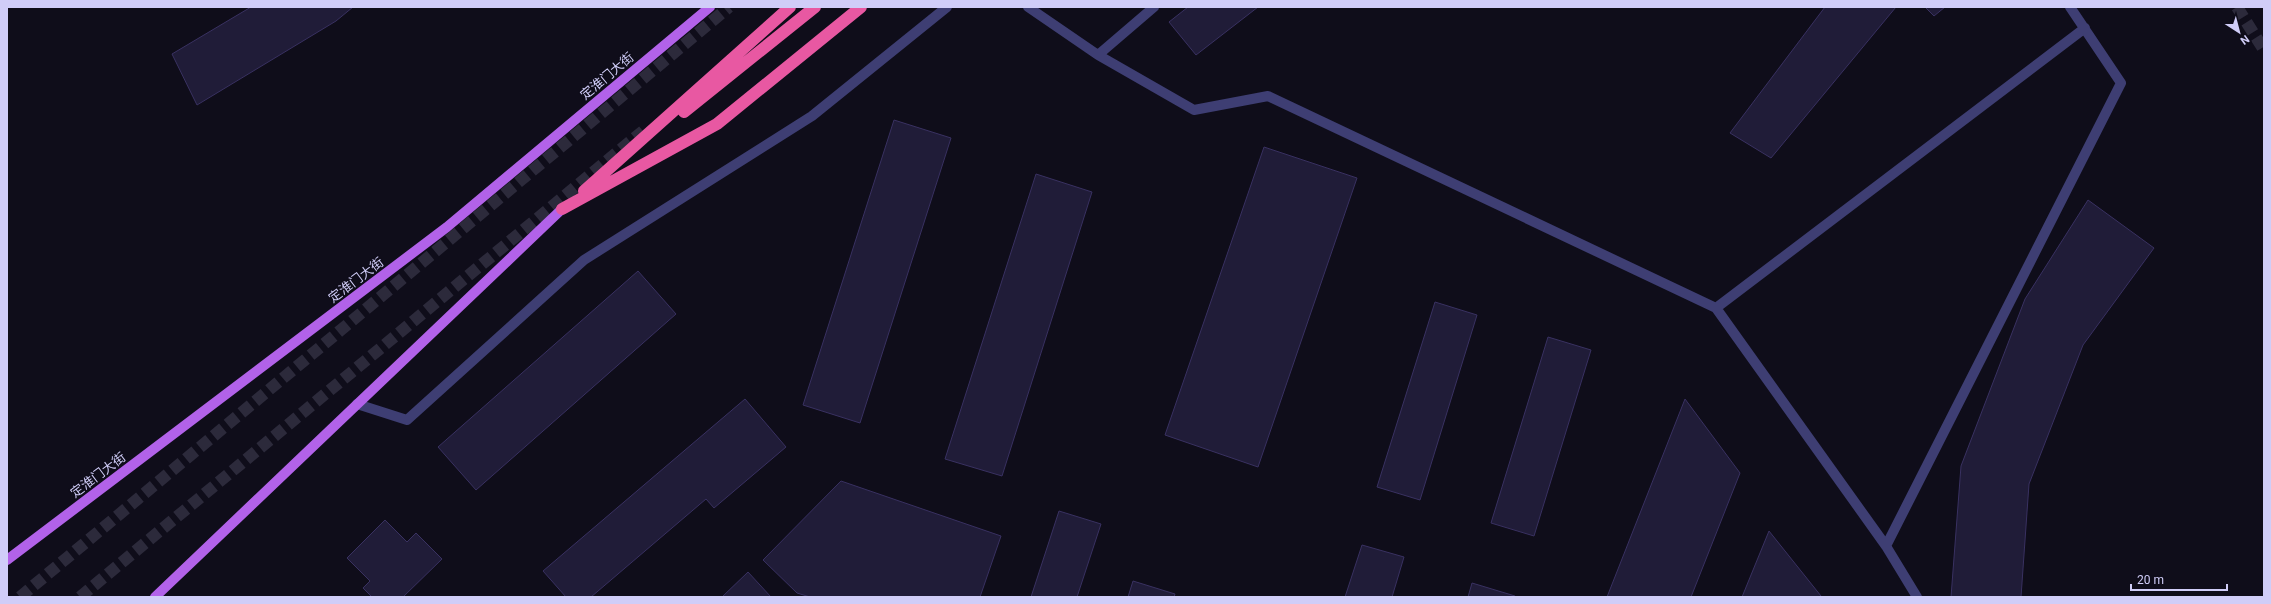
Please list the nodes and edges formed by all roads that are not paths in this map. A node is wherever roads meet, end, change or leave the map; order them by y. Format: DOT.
graph roads {
  1 [pos="710,7"];
  2 [pos="790,7"];
  3 [pos="815,7"];
  4 [pos="861,7"];
  5 [pos="947,7"];
  6 [pos="1028,7"];
  7 [pos="1154,7"];
  8 [pos="2070,7"];
  9 [pos="2085,28"];
  10 [pos="1098,55"];
  11 [pos="603,175"];
  12 [pos="562,209"];
  13 [pos="1716,308"];
  14 [pos="358,404"];
  15 [pos="1886,546"];
  16 [pos="7,560"];
  17 [pos="155,597"];
  18 [pos="1917,597"];
  1 -- 16 [label="main road, 定淮门大街"];
  2 -- 11 [label="highway"];
  3 -- 11 [label="highway"];
  4 -- 12 [label="highway"];
  5 -- 14 [label="street"];
  6 -- 10 [label="street"];
  7 -- 10 [label="street"];
  8 -- 9 [label="street"];
  9 -- 13 [label="street"];
  9 -- 15 [label="street"];
  10 -- 13 [label="street"];
  11 -- 12 [label="highway"];
  12 -- 14 [label="main road"];
  13 -- 15 [label="street"];
  14 -- 17 [label="main road"];
  15 -- 18 [label="street"];
}
